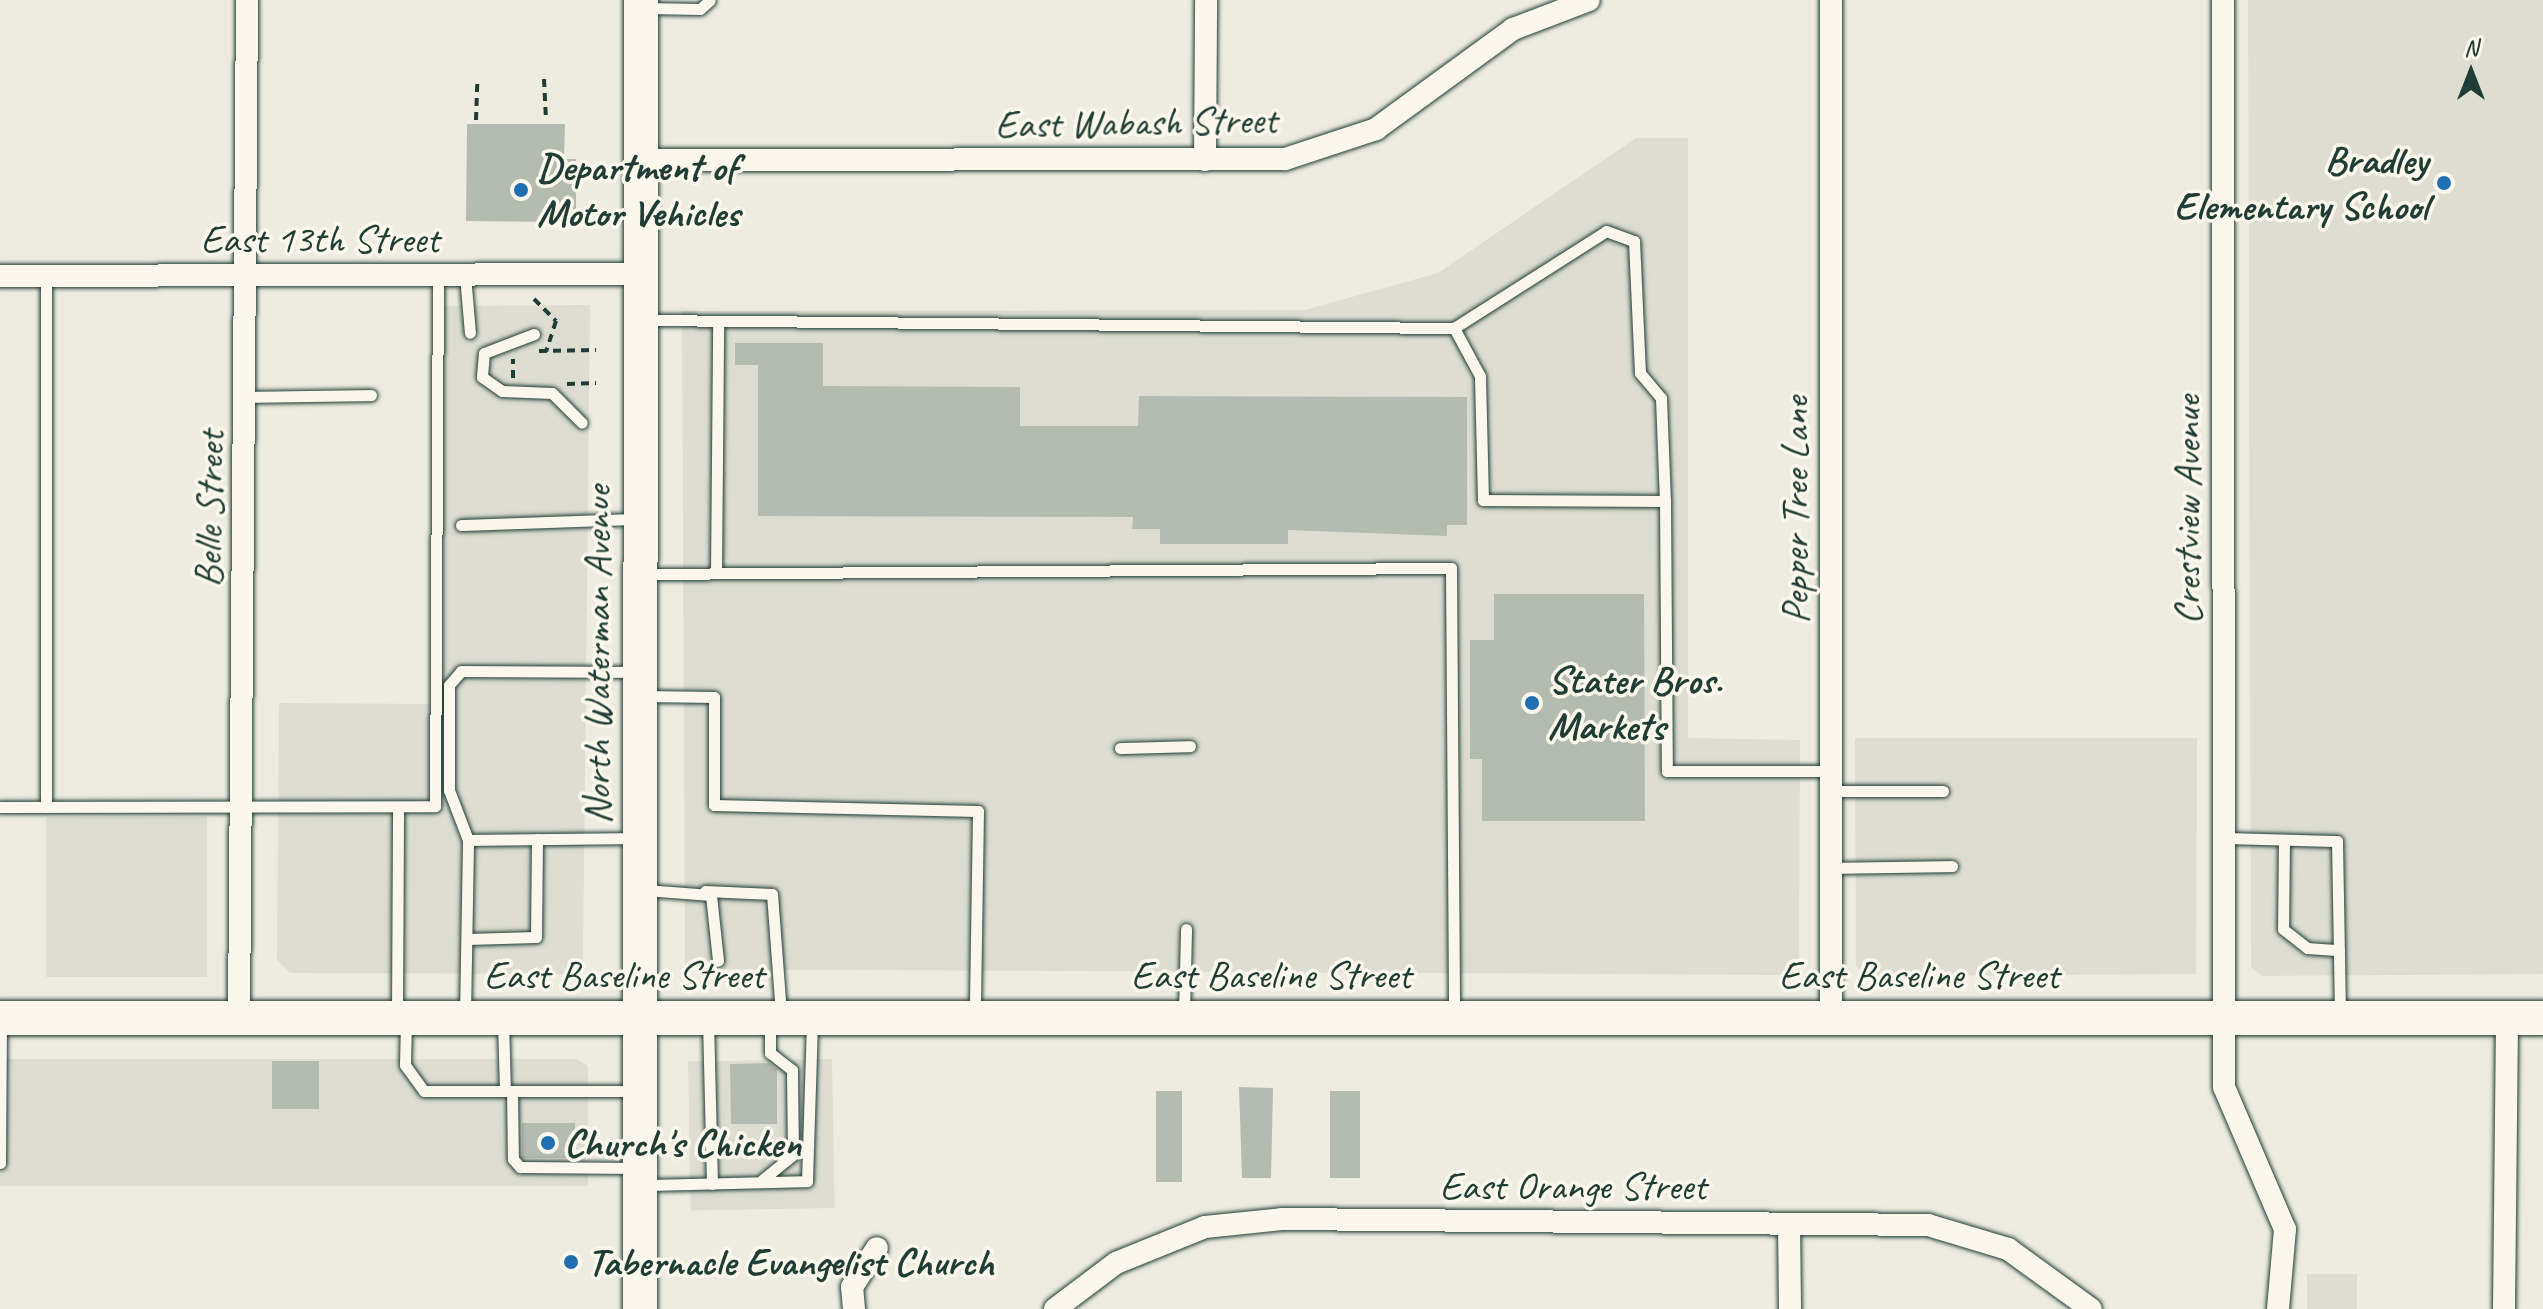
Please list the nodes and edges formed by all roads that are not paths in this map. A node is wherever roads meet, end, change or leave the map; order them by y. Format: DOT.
graph roads {
  1 [pos="247,0"];
  2 [pos="710,0"];
  3 [pos="1206,0"];
  4 [pos="1589,0"];
  5 [pos="1831,0"];
  6 [pos="2223,0"];
  7 [pos="641,4"];
  8 [pos="641,160"];
  9 [pos="1205,160"];
  10 [pos="641,274"];
  11 [pos="248,275"];
  12 [pos="438,275"];
  13 [pos="465,275"];
  14 [pos="0,276"];
  15 [pos="46,276"];
  16 [pos="641,320"];
  17 [pos="718,321"];
  18 [pos="1454,328"];
  19 [pos="470,333"];
  20 [pos="534,334"];
  21 [pos="371,395"];
  22 [pos="247,397"];
  23 [pos="582,423"];
  24 [pos="1665,501"];
  25 [pos="640,519"];
  26 [pos="461,525"];
  27 [pos="716,573"];
  28 [pos="640,574"];
  29 [pos="639,684"];
  30 [pos="1190,746"];
  31 [pos="1120,748"];
  32 [pos="1831,781"];
  33 [pos="1943,791"];
  34 [pos="0,807"];
  35 [pos="46,807"];
  36 [pos="398,807"];
  37 [pos="241,808"];
  38 [pos="641,838"];
  39 [pos="2223,838"];
  40 [pos="537,839"];
  41 [pos="468,840"];
  42 [pos="2284,840"];
  43 [pos="1952,866"];
  44 [pos="1831,868"];
  45 [pos="641,890"];
  46 [pos="705,891"];
  47 [pos="1186,929"];
  48 [pos="467,939"];
  49 [pos="2339,950"];
  50 [pos="718,961"];
  51 [pos="0,1018"];
  52 [pos="2507,1018"];
  53 [pos="2543,1018"];
  54 [pos="239,1019"];
  55 [pos="401,1019"];
  56 [pos="465,1019"];
  57 [pos="503,1019"];
  58 [pos="639,1019"];
  59 [pos="708,1019"];
  60 [pos="788,1019"];
  61 [pos="975,1019"];
  62 [pos="1184,1019"];
  63 [pos="1454,1019"];
  64 [pos="1831,1019"];
  65 [pos="2224,1019"];
  66 [pos="2340,1019"];
  67 [pos="1,1070"];
  68 [pos="508,1091"];
  69 [pos="638,1091"];
  70 [pos="1,1117"];
  71 [pos="0,1163"];
  72 [pos="639,1176"];
  73 [pos="712,1184"];
  74 [pos="746,1184"];
  75 [pos="1789,1224"];
  76 [pos="877,1248"];
  77 [pos="640,1309"];
  78 [pos="854,1309"];
  79 [pos="1055,1309"];
  80 [pos="1790,1309"];
  81 [pos="2091,1309"];
  82 [pos="2278,1309"];
  83 [pos="2504,1309"];
  1 -- 11 [label="street, Belle Street"];
  2 -- 7 [label="lane"];
  3 -- 9 [label="street"];
  4 -- 9 [label="street, East Wabash Street"];
  5 -- 32 [label="street, Pepper Tree Lane"];
  6 -- 39 [label="street, Crestview Avenue"];
  7 -- 8 [label="main road, North Waterman Avenue"];
  8 -- 9 [label="street, East Wabash Street"];
  8 -- 10 [label="main road, North Waterman Avenue"];
  10 -- 13 [label="street, East 13th Street"];
  10 -- 16 [label="main road, North Waterman Avenue"];
  11 -- 12 [label="street, East 13th Street"];
  11 -- 15 [label="street, East 13th Street"];
  11 -- 22 [label="street, Belle Street"];
  12 -- 13 [label="street, East 13th Street"];
  12 -- 36 [label="lane"];
  13 -- 19 [label="lane"];
  14 -- 15 [label="street, East 13th Street"];
  15 -- 35 [label="lane"];
  16 -- 17 [label="lane"];
  16 -- 25 [label="main road, North Waterman Avenue"];
  17 -- 18 [label="lane"];
  17 -- 27 [label="lane"];
  18 -- 24 [label="lane"];
  18 -- 24 [label="lane"];
  20 -- 23 [label="lane"];
  21 -- 22 [label="lane"];
  22 -- 37 [label="street, Belle Street"];
  24 -- 32 [label="lane"];
  25 -- 26 [label="lane"];
  25 -- 28 [label="main road, North Waterman Avenue"];
  27 -- 28 [label="lane"];
  27 -- 63 [label="lane"];
  28 -- 29 [label="main road, North Waterman Avenue"];
  29 -- 38 [label="main road, North Waterman Avenue"];
  29 -- 41 [label="lane"];
  29 -- 61 [label="lane"];
  30 -- 31 [label="lane"];
  32 -- 33 [label="lane"];
  32 -- 44 [label="street, Pepper Tree Lane"];
  34 -- 35 [label="lane"];
  35 -- 37 [label="lane"];
  36 -- 37 [label="lane"];
  36 -- 55 [label="lane"];
  37 -- 54 [label="street, Belle Street"];
  38 -- 40 [label="lane"];
  38 -- 45 [label="main road, North Waterman Avenue"];
  39 -- 42 [label="lane"];
  39 -- 65 [label="street, Crestview Avenue"];
  40 -- 41 [label="lane"];
  40 -- 48 [label="lane"];
  41 -- 48 [label="lane"];
  42 -- 49 [label="lane"];
  42 -- 49 [label="lane"];
  43 -- 44 [label="lane"];
  44 -- 64 [label="street, Pepper Tree Lane"];
  45 -- 46 [label="lane"];
  45 -- 58 [label="main road, North Waterman Avenue"];
  46 -- 50 [label="lane"];
  46 -- 60 [label="lane"];
  47 -- 62 [label="lane"];
  48 -- 56 [label="lane"];
  49 -- 66 [label="lane"];
  51 -- 54 [label="main road, East Baseline Street"];
  51 -- 67 [label="lane"];
  52 -- 53 [label="main road, East Baseline Street"];
  52 -- 66 [label="main road, East Baseline Street"];
  52 -- 83 [label="street"];
  54 -- 55 [label="main road, East Baseline Street"];
  55 -- 56 [label="main road, East Baseline Street"];
  55 -- 68 [label="lane"];
  56 -- 57 [label="main road, East Baseline Street"];
  57 -- 58 [label="main road, East Baseline Street"];
  57 -- 68 [label="lane"];
  58 -- 59 [label="main road, East Baseline Street"];
  58 -- 69 [label="main road, North Waterman Avenue"];
  59 -- 60 [label="main road, East Baseline Street"];
  59 -- 73 [label="lane"];
  60 -- 61 [label="main road, East Baseline Street"];
  60 -- 74 [label="lane"];
  60 -- 74 [label="lane"];
  61 -- 62 [label="main road, East Baseline Street"];
  62 -- 63 [label="main road, East Baseline Street"];
  63 -- 64 [label="main road, East Baseline Street"];
  64 -- 65 [label="main road, East Baseline Street"];
  65 -- 66 [label="main road, East Baseline Street"];
  65 -- 82 [label="street, Crestview Avenue"];
  67 -- 70 [label="lane"];
  68 -- 69 [label="lane"];
  68 -- 72 [label="lane"];
  69 -- 72 [label="main road, North Waterman Avenue"];
  70 -- 71 [label="lane"];
  72 -- 73 [label="lane"];
  72 -- 77 [label="main road, North Waterman Avenue"];
  73 -- 74 [label="lane"];
  75 -- 79 [label="street, East Orange Street"];
  75 -- 80 [label="street"];
  75 -- 81 [label="street, East Orange Street"];
  76 -- 78 [label="street"];
}
